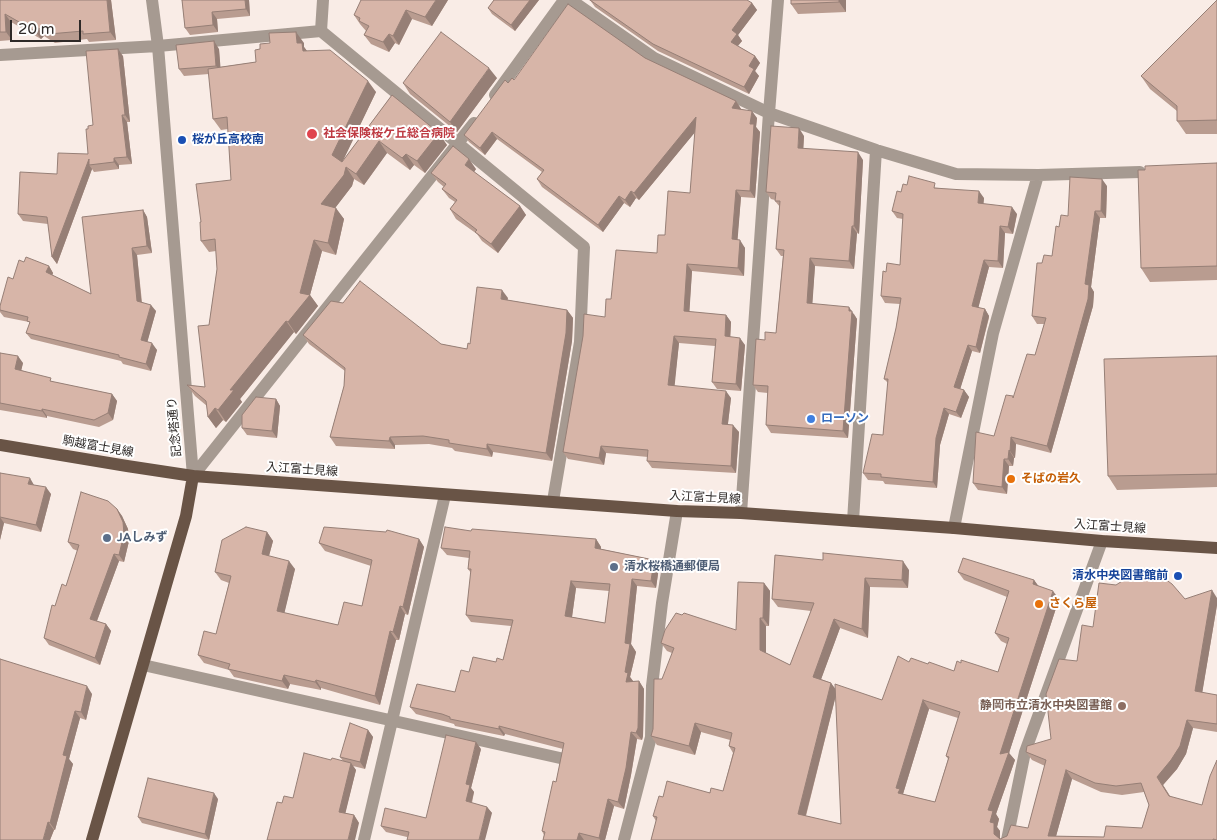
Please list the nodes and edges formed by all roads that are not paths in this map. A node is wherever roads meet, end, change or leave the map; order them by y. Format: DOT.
graph roads {
  1 [pos="152,0"];
  2 [pos="323,0"];
  3 [pos="564,0"];
  4 [pos="571,0"];
  5 [pos="778,0"];
  6 [pos="321,31"];
  7 [pos="158,46"];
  8 [pos="0,55"];
  9 [pos="768,113"];
  10 [pos="458,144"];
  11 [pos="876,150"];
  12 [pos="1140,172"];
  13 [pos="1038,175"];
  14 [pos="0,445"];
  15 [pos="193,476"];
  16 [pos="445,494"];
  17 [pos="553,501"];
  18 [pos="677,511"];
  19 [pos="741,513"];
  20 [pos="853,521"];
  21 [pos="954,528"];
  22 [pos="1102,541"];
  23 [pos="1217,548"];
  24 [pos="143,665"];
  25 [pos="392,721"];
  26 [pos="560,758"];
  27 [pos="92,840"];
  28 [pos="364,840"];
  29 [pos="624,840"];
  30 [pos="1007,840"];
  1 -- 7 [label="street, 記念塔通り"];
  2 -- 6 [label="street"];
  3 -- 10 [label="street"];
  4 -- 9 [label="street"];
  5 -- 9 [label="street"];
  6 -- 7 [label="street"];
  6 -- 10 [label="street"];
  7 -- 8 [label="street"];
  7 -- 15 [label="street, 記念塔通り"];
  9 -- 11 [label="street"];
  9 -- 19 [label="street"];
  10 -- 15 [label="street"];
  10 -- 17 [label="street"];
  11 -- 13 [label="street"];
  11 -- 20 [label="street"];
  12 -- 13 [label="street"];
  13 -- 21 [label="street"];
  14 -- 15 [label="main road, 駒越富士見線"];
  15 -- 16 [label="main road, 入江富士見線"];
  15 -- 24 [label="main road, 記念塔通り"];
  16 -- 17 [label="main road, 入江富士見線"];
  16 -- 25 [label="street"];
  17 -- 18 [label="main road, 入江富士見線"];
  18 -- 19 [label="main road, 入江富士見線"];
  18 -- 29 [label="street"];
  19 -- 20 [label="main road, 入江富士見線"];
  20 -- 21 [label="main road, 入江富士見線"];
  21 -- 22 [label="main road, 入江富士見線"];
  22 -- 23 [label="main road, 入江富士見線"];
  22 -- 30 [label="street"];
  24 -- 25 [label="street"];
  24 -- 27 [label="main road, 記念塔通り"];
  25 -- 26 [label="street"];
  25 -- 28 [label="street"];
}
